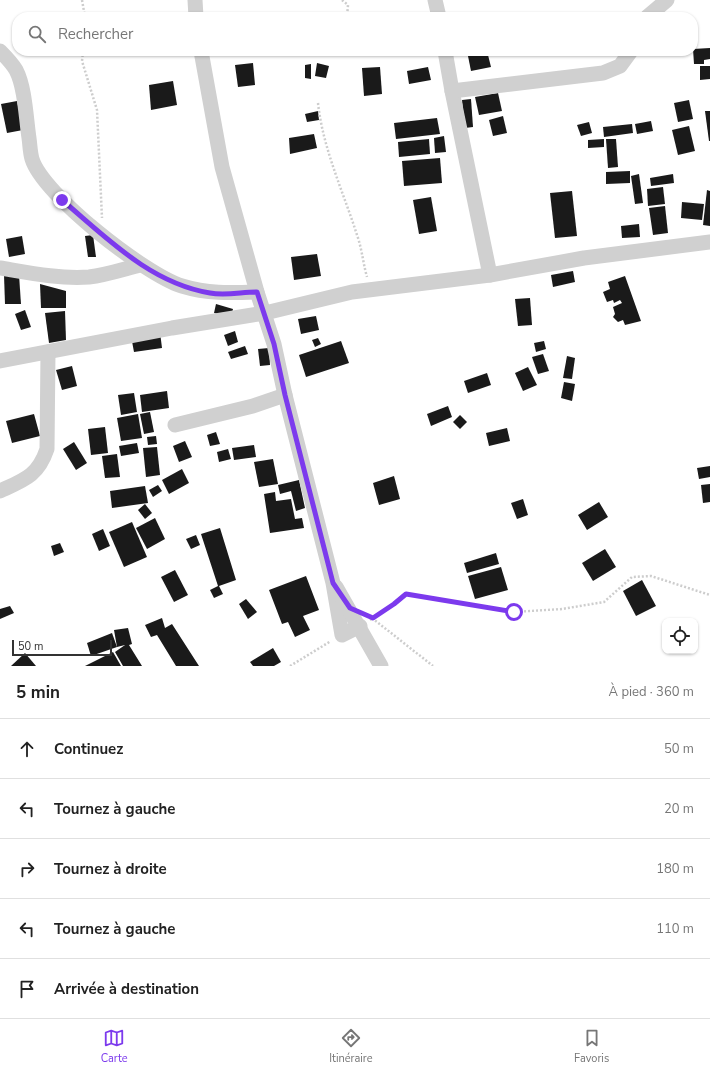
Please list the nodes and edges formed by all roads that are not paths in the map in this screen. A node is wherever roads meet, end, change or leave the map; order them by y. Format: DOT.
graph roads {
  1 [pos="194,0"];
  2 [pos="435,0"];
  3 [pos="667,0"];
  4 [pos="195,12"];
  5 [pos="438,12"];
  6 [pos="653,12"];
  7 [pos="0,51"];
  8 [pos="202,56"];
  9 [pos="447,56"];
  10 [pos="627,56"];
  11 [pos="452,92"];
  12 [pos="710,242"];
  13 [pos="140,265"];
  14 [pos="0,268"];
  15 [pos="490,275"];
  16 [pos="257,292"];
  17 [pos="265,313"];
  18 [pos="48,352"];
  19 [pos="0,361"];
  20 [pos="285,395"];
  21 [pos="175,425"];
  22 [pos="0,491"];
  23 [pos="333,583"];
  24 [pos="360,626"];
  25 [pos="381,666"];
  1 -- 4 [label="street"];
  2 -- 5 [label="street"];
  3 -- 6 [label="street"];
  7 -- 13 [label="street"];
  8 -- 16 [label="street"];
  9 -- 11 [label="street"];
  10 -- 11 [label="street"];
  11 -- 15 [label="street"];
  12 -- 15 [label="street"];
  13 -- 14 [label="street"];
  13 -- 16 [label="street"];
  15 -- 17 [label="street"];
  16 -- 17 [label="street"];
  17 -- 18 [label="street"];
  17 -- 20 [label="street"];
  18 -- 19 [label="street"];
  18 -- 22 [label="street"];
  20 -- 21 [label="street"];
  20 -- 23 [label="street"];
  23 -- 24 [label="street"];
  23 -- 24 [label="street"];
  24 -- 25 [label="street"];
}
